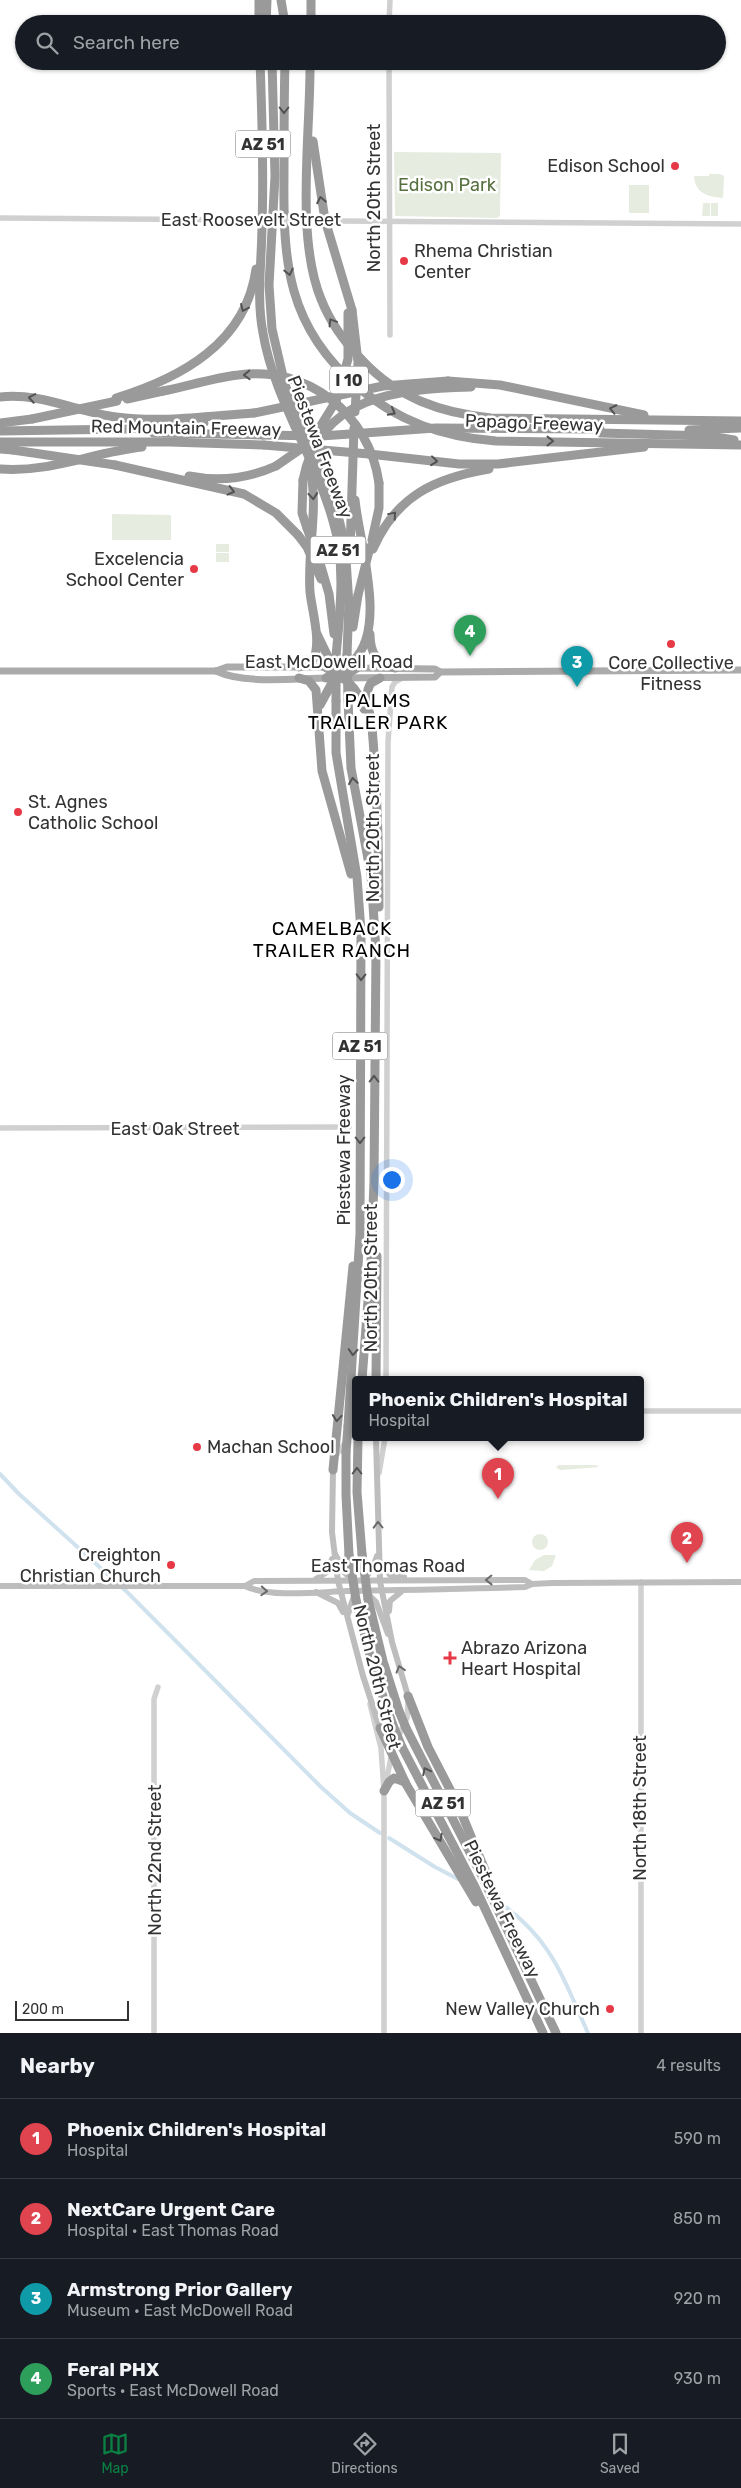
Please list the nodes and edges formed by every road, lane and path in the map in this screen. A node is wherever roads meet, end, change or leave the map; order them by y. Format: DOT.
graph roads {
  1 [pos="257,0"];
  2 [pos="267,0"];
  3 [pos="271,0"];
  4 [pos="281,0"];
  5 [pos="285,0"];
  6 [pos="311,0"];
  7 [pos="390,0"];
  8 [pos="258,15"];
  9 [pos="266,15"];
  10 [pos="271,15"];
  11 [pos="284,15"];
  12 [pos="285,15"];
  13 [pos="311,15"];
  14 [pos="390,15"];
  15 [pos="260,70"];
  16 [pos="267,70"];
  17 [pos="272,70"];
  18 [pos="285,70"];
  19 [pos="310,70"];
  20 [pos="389,70"];
  21 [pos="310,98"];
  22 [pos="0,218"];
  23 [pos="389,221"];
  24 [pos="741,224"];
  25 [pos="262,226"];
  26 [pos="350,311"];
  27 [pos="390,335"];
  28 [pos="0,397"];
  29 [pos="565,399"];
  30 [pos="116,400"];
  31 [pos="254,413"];
  32 [pos="661,420"];
  33 [pos="741,421"];
  34 [pos="0,423"];
  35 [pos="297,427"];
  36 [pos="741,428"];
  37 [pos="0,431"];
  38 [pos="55,431"];
  39 [pos="600,431"];
  40 [pos="0,438"];
  41 [pos="264,440"];
  42 [pos="0,442"];
  43 [pos="196,442"];
  44 [pos="669,443"];
  45 [pos="741,443"];
  46 [pos="306,448"];
  47 [pos="0,449"];
  48 [pos="352,460"];
  49 [pos="523,462"];
  50 [pos="115,465"];
  51 [pos="0,469"];
  52 [pos="358,595"];
  53 [pos="352,607"];
  54 [pos="369,619"];
  55 [pos="332,621"];
  56 [pos="316,632"];
  57 [pos="336,656"];
  58 [pos="299,667"];
  59 [pos="325,668"];
  60 [pos="357,668"];
  61 [pos="394,668"];
  62 [pos="741,670"];
  63 [pos="0,671"];
  64 [pos="216,671"];
  65 [pos="440,672"];
  66 [pos="342,673"];
  67 [pos="299,678"];
  68 [pos="326,678"];
  69 [pos="380,678"];
  70 [pos="402,678"];
  71 [pos="319,713"];
  72 [pos="371,740"];
  73 [pos="360,911"];
  74 [pos="376,950"];
  75 [pos="349,1127"];
  76 [pos="0,1128"];
  77 [pos="360,1181"];
  78 [pos="374,1181"];
  79 [pos="354,1376"];
  80 [pos="362,1376"];
  81 [pos="376,1376"];
  82 [pos="385,1376"];
  83 [pos="644,1411"];
  84 [pos="741,1411"];
  85 [pos="352,1427"];
  86 [pos="358,1441"];
  87 [pos="376,1441"];
  88 [pos="384,1441"];
  89 [pos="333,1470"];
  90 [pos="378,1480"];
  91 [pos="379,1547"];
  92 [pos="334,1553"];
  93 [pos="445,1580"];
  94 [pos="309,1581"];
  95 [pos="338,1581"];
  96 [pos="380,1581"];
  97 [pos="641,1582"];
  98 [pos="741,1582"];
  99 [pos="532,1584"];
  100 [pos="360,1585"];
  101 [pos="0,1586"];
  102 [pos="245,1586"];
  103 [pos="410,1590"];
  104 [pos="344,1591"];
  105 [pos="382,1591"];
  106 [pos="315,1592"];
  107 [pos="349,1628"];
  108 [pos="392,1642"];
  109 [pos="158,1687"];
  110 [pos="369,1695"];
  111 [pos="408,1696"];
  112 [pos="380,1728"];
  113 [pos="397,1739"];
  114 [pos="391,1755"];
  115 [pos="406,1784"];
  116 [pos="384,1791"];
  117 [pos="481,1908"];
  118 [pos="506,1923"];
  119 [pos="555,2031"];
  120 [pos="543,2032"];
  121 [pos="154,2033"];
  122 [pos="384,2033"];
  123 [pos="641,2033"];
  1 -- 8 [label="highway"];
  2 -- 9 [label="highway"];
  3 -- 10 [label="highway"];
  4 -- 11 [label="highway"];
  5 -- 12 [label="highway"];
  6 -- 13 [label="highway"];
  7 -- 14 [label="street"];
  15 -- 25 [label="highway, Piestewa Freeway / AZ 51"];
  16 -- 35 [label="highway"];
  17 -- 53 [label="highway"];
  18 -- 44 [label="highway, Papago Freeway / I 10, one-way"];
  19 -- 21 [label="highway, Papago Freeway / I 10"];
  20 -- 23 [label="street, North 20th Street"];
  26 -- 21 [label="highway, AZ 51, one-way"];
  32 -- 21 [label="highway, Papago Freeway / I 10, one-way"];
  22 -- 23 [label="street, East Roosevelt Street, bridge"];
  23 -- 24 [label="street, East Roosevelt Street"];
  23 -- 27 [label="street, North 20th Street"];
  25 -- 30 [label="highway, one-way"];
  25 -- 35 [label="highway, Piestewa Freeway / AZ 51"];
  26 -- 48 [label="highway, Piestewa Freeway / AZ 51, bridge"];
  26 -- 50 [label="highway, bridge"];
  31 -- 28 [label="highway, one-way"];
  29 -- 31 [label="highway, Red Mountain Freeway, bridge"];
  32 -- 29 [label="highway, Red Mountain Freeway, one-way"];
  29 -- 55 [label="highway, bridge"];
  30 -- 34 [label="highway, bridge"];
  52 -- 30 [label="highway, one-way, bridge"];
  31 -- 38 [label="highway, Red Mountain Freeway"];
  32 -- 33 [label="highway, Papago Freeway / I 10"];
  35 -- 46 [label="highway, Piestewa Freeway / AZ 51"];
  36 -- 39 [label="highway"];
  37 -- 38 [label="highway, Red Mountain Freeway"];
  38 -- 41 [label="highway"];
  39 -- 41 [label="highway, bridge"];
  39 -- 45 [label="highway"];
  40 -- 41 [label="highway"];
  41 -- 43 [label="highway, Red Mountain Freeway"];
  41 -- 49 [label="highway, Red Mountain Freeway, one-way, bridge"];
  42 -- 43 [label="highway, Red Mountain Freeway"];
  43 -- 51 [label="highway"];
  44 -- 45 [label="highway, Papago Freeway / I 10"];
  44 -- 49 [label="highway, Red Mountain Freeway"];
  46 -- 56 [label="highway, one-way"];
  46 -- 57 [label="highway, Piestewa Freeway / AZ 51"];
  47 -- 50 [label="highway, bridge"];
  48 -- 53 [label="highway, Piestewa Freeway / AZ 51"];
  48 -- 54 [label="highway"];
  52 -- 49 [label="highway, one-way, bridge"];
  50 -- 55 [label="highway, one-way, bridge"];
  52 -- 53 [label="highway"];
  74 -- 53 [label="highway, Piestewa Freeway / AZ 51, one-way, bridge"];
  54 -- 61 [label="highway"];
  54 -- 66 [label="highway"];
  55 -- 57 [label="highway"];
  56 -- 58 [label="highway"];
  56 -- 66 [label="highway"];
  57 -- 73 [label="highway, Piestewa Freeway / AZ 51, bridge"];
  58 -- 59 [label="main road, East McDowell Road"];
  58 -- 64 [label="main road, East McDowell Road"];
  59 -- 66 [label="highway"];
  60 -- 61 [label="main road, East McDowell Road"];
  60 -- 66 [label="highway"];
  61 -- 65 [label="main road, East McDowell Road"];
  62 -- 65 [label="main road, East McDowell Road"];
  63 -- 64 [label="main road, East McDowell Road"];
  64 -- 67 [label="main road, East McDowell Road"];
  65 -- 70 [label="main road, East McDowell Road"];
  66 -- 68 [label="highway"];
  66 -- 69 [label="main road, East McDowell Road"];
  66 -- 71 [label="highway"];
  66 -- 72 [label="highway"];
  67 -- 68 [label="main road, East McDowell Road"];
  67 -- 71 [label="highway"];
  69 -- 70 [label="main road, East McDowell Road"];
  69 -- 72 [label="highway"];
  70 -- 82 [label="street, North 20th Street"];
  71 -- 73 [label="highway"];
  72 -- 74 [label="highway"];
  73 -- 77 [label="highway, Piestewa Freeway / AZ 51, one-way"];
  78 -- 74 [label="highway, Piestewa Freeway / AZ 51, one-way"];
  75 -- 76 [label="street, East Oak Street"];
  77 -- 79 [label="highway, Piestewa Freeway / AZ 51, one-way"];
  77 -- 89 [label="highway, one-way"];
  78 -- 80 [label="highway, Piestewa Freeway / AZ 51"];
  78 -- 81 [label="highway"];
  83 -- 84 [label="street"];
  85 -- 89 [label="street, North 20th Street"];
  85 -- 117 [label="highway, Piestewa Freeway / AZ 51, bridge"];
  118 -- 86 [label="highway, Piestewa Freeway / AZ 51, one-way, bridge"];
  87 -- 90 [label="main road, North 20th Street"];
  88 -- 90 [label="street, North 20th Street"];
  89 -- 92 [label="main road, North 20th Street"];
  91 -- 90 [label="main road, North 20th Street, one-way"];
  91 -- 93 [label="main road"];
  91 -- 96 [label="main road, North 20th Street"];
  91 -- 100 [label="main road"];
  92 -- 94 [label="main road"];
  92 -- 95 [label="main road, North 20th Street"];
  92 -- 100 [label="main road"];
  93 -- 96 [label="main road, East Thomas Road"];
  99 -- 93 [label="main road, East Thomas Road, one-way"];
  94 -- 95 [label="main road, East Thomas Road"];
  94 -- 102 [label="main road, East Thomas Road"];
  95 -- 100 [label="main road, East Thomas Road"];
  95 -- 104 [label="main road, North 20th Street"];
  96 -- 100 [label="main road, East Thomas Road"];
  96 -- 105 [label="main road, North 20th Street"];
  97 -- 98 [label="main road, East Thomas Road"];
  97 -- 99 [label="main road, East Thomas Road"];
  97 -- 123 [label="street, North 18th Street"];
  99 -- 103 [label="main road, East Thomas Road"];
  100 -- 104 [label="main road"];
  100 -- 105 [label="main road, East Thomas Road"];
  100 -- 107 [label="main road"];
  100 -- 108 [label="main road"];
  101 -- 102 [label="main road, East Thomas Road"];
  102 -- 106 [label="main road, East Thomas Road, one-way"];
  103 -- 105 [label="main road, East Thomas Road"];
  103 -- 108 [label="main road"];
  104 -- 106 [label="main road, East Thomas Road"];
  104 -- 107 [label="main road, North 20th Street"];
  105 -- 108 [label="main road, North 20th Street"];
  106 -- 107 [label="main road"];
  107 -- 110 [label="main road, North 20th Street"];
  111 -- 108 [label="main road, North 20th Street, one-way"];
  109 -- 121 [label="street, North 22nd Street"];
  110 -- 112 [label="main road"];
  110 -- 116 [label="street, North 20th Street"];
  111 -- 113 [label="street, North 20th Street"];
  111 -- 118 [label="highway"];
  112 -- 113 [label="main road"];
  112 -- 114 [label="highway"];
  113 -- 114 [label="street, North 20th Street"];
  114 -- 115 [label="highway"];
  114 -- 116 [label="street, North 20th Street"];
  115 -- 116 [label="highway"];
  115 -- 117 [label="highway, one-way"];
  116 -- 122 [label="street, North 20th Street"];
  117 -- 120 [label="highway, Piestewa Freeway / AZ 51"];
  118 -- 119 [label="highway, Piestewa Freeway"];
}
